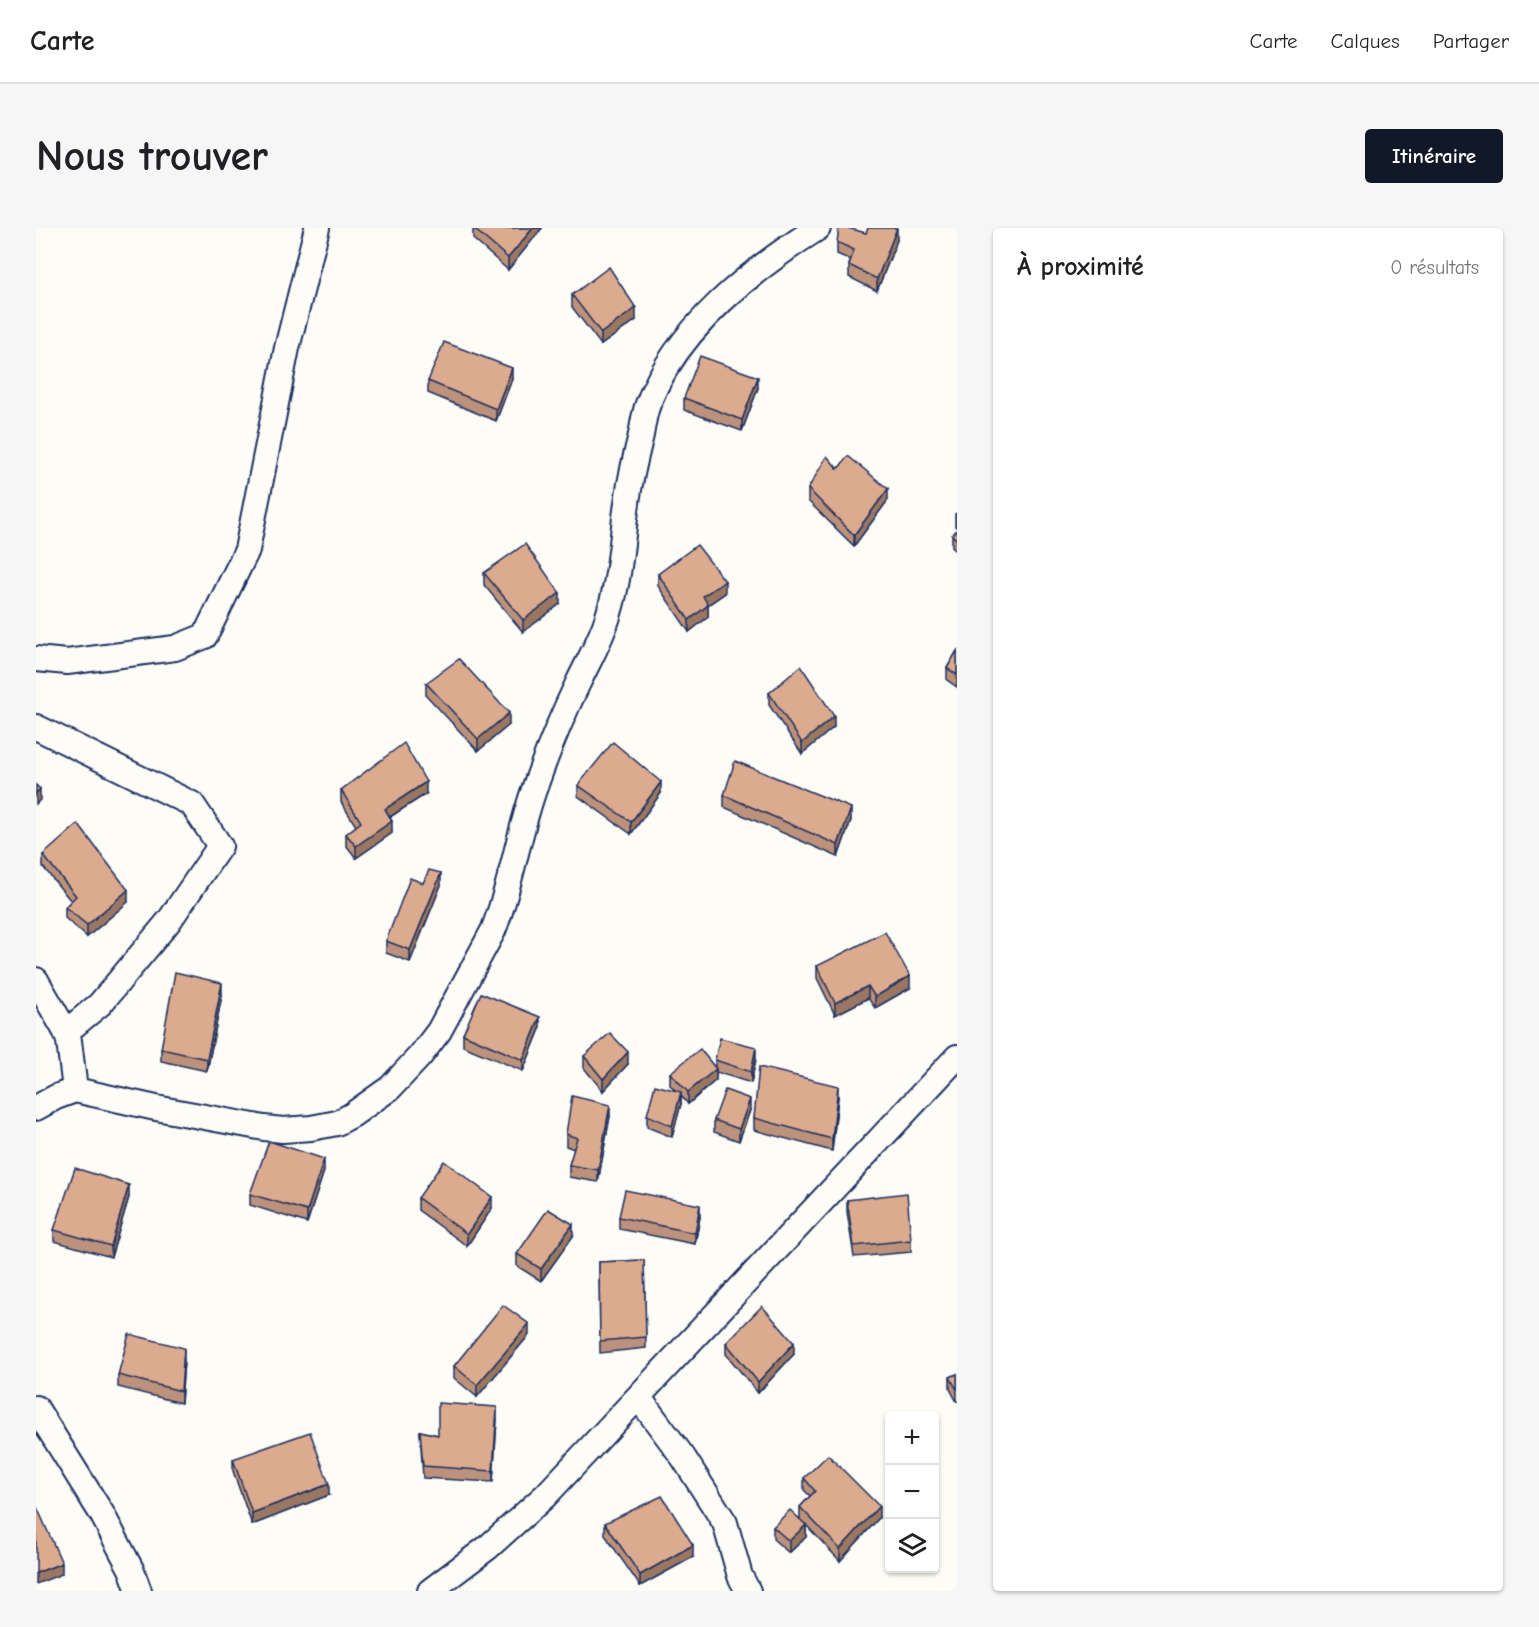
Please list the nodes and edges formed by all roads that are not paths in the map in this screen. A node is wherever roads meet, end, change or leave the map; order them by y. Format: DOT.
graph roads {
  1 [pos="317,228"];
  2 [pos="818,228"];
  3 [pos="36,659"];
  4 [pos="36,727"];
  5 [pos="36,980"];
  6 [pos="66,1032"];
  7 [pos="957,1057"];
  8 [pos="75,1090"];
  9 [pos="36,1108"];
  10 [pos="639,1398"];
  11 [pos="36,1408"];
  12 [pos="139,1591"];
  13 [pos="430,1591"];
  14 [pos="748,1591"];
  1 -- 3 [label="street"];
  2 -- 8 [label="street"];
  4 -- 6 [label="street"];
  5 -- 6 [label="street"];
  6 -- 8 [label="street"];
  7 -- 10 [label="street"];
  8 -- 9 [label="street"];
  10 -- 13 [label="street"];
  10 -- 14 [label="street"];
  11 -- 12 [label="street"];
}
